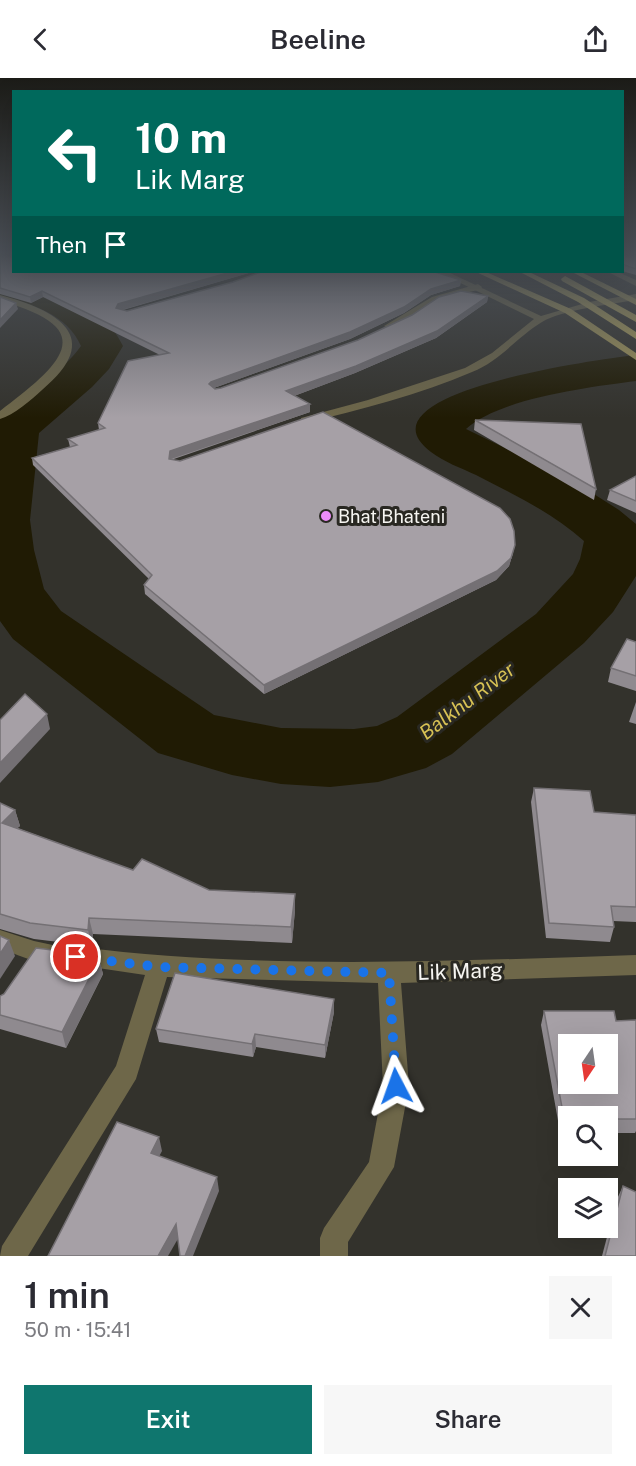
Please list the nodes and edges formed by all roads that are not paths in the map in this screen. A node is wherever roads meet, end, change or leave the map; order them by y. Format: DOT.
graph roads {
  1 [pos="36,309"];
  2 [pos="420,309"];
  3 [pos="521,309"];
  4 [pos="563,309"];
  5 [pos="575,309"];
  6 [pos="595,309"];
  7 [pos="619,309"];
  8 [pos="568,311"];
  9 [pos="540,319"];
  10 [pos="636,319"];
  11 [pos="375,333"];
  12 [pos="636,336"];
  13 [pos="636,357"];
  14 [pos="0,416"];
  15 [pos="294,424"];
  16 [pos="0,939"];
  17 [pos="636,965"];
  18 [pos="159,967"];
  19 [pos="389,973"];
  20 [pos="12,1256"];
  21 [pos="334,1256"];
  1 -- 14 [label="street"];
  2 -- 11 [label="street"];
  3 -- 9 [label="street"];
  4 -- 8 [label="main road"];
  5 -- 8 [label="street"];
  6 -- 12 [label="highway"];
  7 -- 10 [label="highway"];
  8 -- 9 [label="street"];
  8 -- 13 [label="main road"];
  9 -- 15 [label="street"];
  16 -- 18 [label="street, Lik Marg"];
  17 -- 19 [label="street, Lik Marg"];
  18 -- 19 [label="street, Lik Marg"];
  18 -- 20 [label="street"];
  19 -- 21 [label="street"];
}
